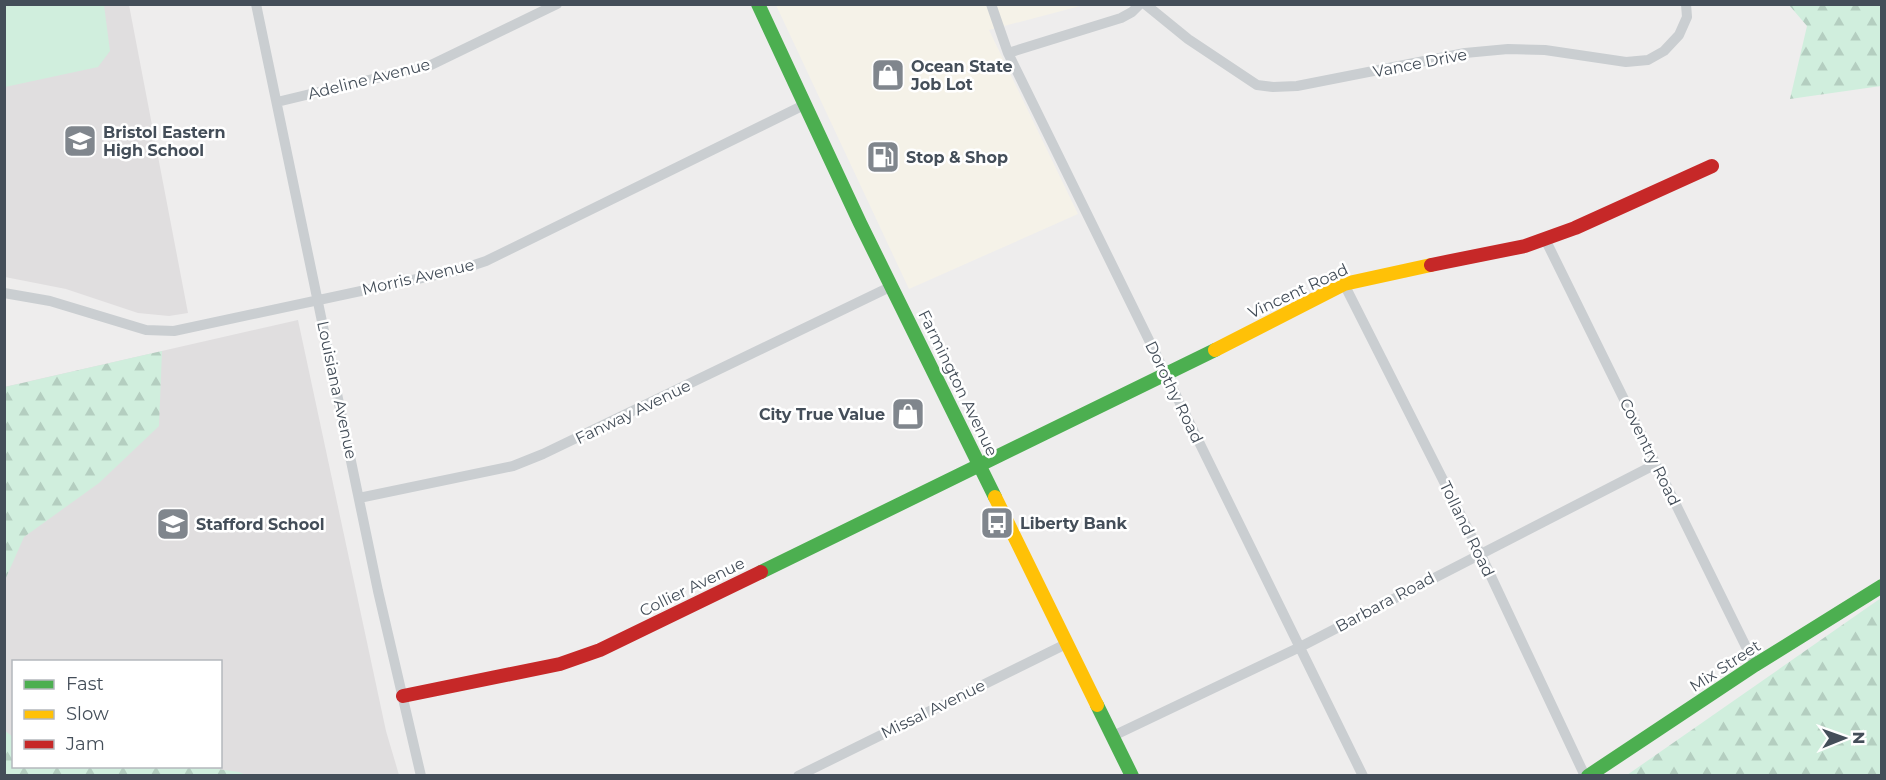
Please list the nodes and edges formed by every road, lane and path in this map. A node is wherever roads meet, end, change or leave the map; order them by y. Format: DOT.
graph roads {
  1 [pos="256,4"];
  2 [pos="557,4"];
  3 [pos="758,4"];
  4 [pos="991,4"];
  5 [pos="1140,4"];
  6 [pos="1146,4"];
  7 [pos="1686,4"];
  8 [pos="1008,52"];
  9 [pos="277,102"];
  10 [pos="804,105"];
  11 [pos="1712,166"];
  12 [pos="1545,239"];
  13 [pos="1344,284"];
  14 [pos="892,286"];
  15 [pos="4,293"];
  16 [pos="318,300"];
  17 [pos="1165,375"];
  18 [pos="1656,464"];
  19 [pos="980,465"];
  20 [pos="359,498"];
  21 [pos="1480,553"];
  22 [pos="1881,586"];
  23 [pos="1068,644"];
  24 [pos="1300,647"];
  25 [pos="1755,665"];
  26 [pos="403,696"];
  27 [pos="1113,736"];
  28 [pos="421,776"];
  29 [pos="798,776"];
  30 [pos="1132,776"];
  31 [pos="1363,776"];
  32 [pos="1586,776"];
  1 -- 9 [label="street, Louisiana Avenue"];
  2 -- 9 [label="street, Adeline Avenue"];
  3 -- 10 [label="main road, Farmington Avenue"];
  4 -- 8 [label="street, Dorothy Road"];
  5 -- 8 [label="street"];
  6 -- 7 [label="street, Vance Drive"];
  8 -- 17 [label="street, Dorothy Road"];
  9 -- 16 [label="street, Louisiana Avenue"];
  10 -- 14 [label="main road, Farmington Avenue"];
  10 -- 16 [label="street, Morris Avenue"];
  11 -- 12 [label="main road, Vincent Road"];
  12 -- 13 [label="main road, Vincent Road"];
  12 -- 18 [label="street, Coventry Road"];
  13 -- 17 [label="main road, Vincent Road"];
  13 -- 21 [label="street, Tolland Road"];
  14 -- 19 [label="main road, Farmington Avenue"];
  14 -- 20 [label="street, Fanway Avenue"];
  15 -- 16 [label="street, Morris Avenue"];
  16 -- 20 [label="street, Louisiana Avenue"];
  17 -- 19 [label="main road, Vincent Road"];
  17 -- 24 [label="street, Dorothy Road"];
  18 -- 21 [label="street, Barbara Road"];
  18 -- 25 [label="street, Coventry Road"];
  19 -- 23 [label="main road, Farmington Avenue"];
  19 -- 26 [label="main road, Collier Avenue"];
  20 -- 26 [label="street, Louisiana Avenue"];
  21 -- 24 [label="street, Barbara Road"];
  21 -- 32 [label="street, Tolland Road"];
  22 -- 25 [label="main road, Mix Street"];
  23 -- 27 [label="main road, Farmington Avenue"];
  23 -- 29 [label="street, Missal Avenue"];
  24 -- 27 [label="street, Barbara Road"];
  24 -- 31 [label="street, Dorothy Road"];
  25 -- 32 [label="main road, Mix Street"];
  26 -- 28 [label="street, Louisiana Avenue"];
  27 -- 30 [label="main road, Farmington Avenue"];
}
